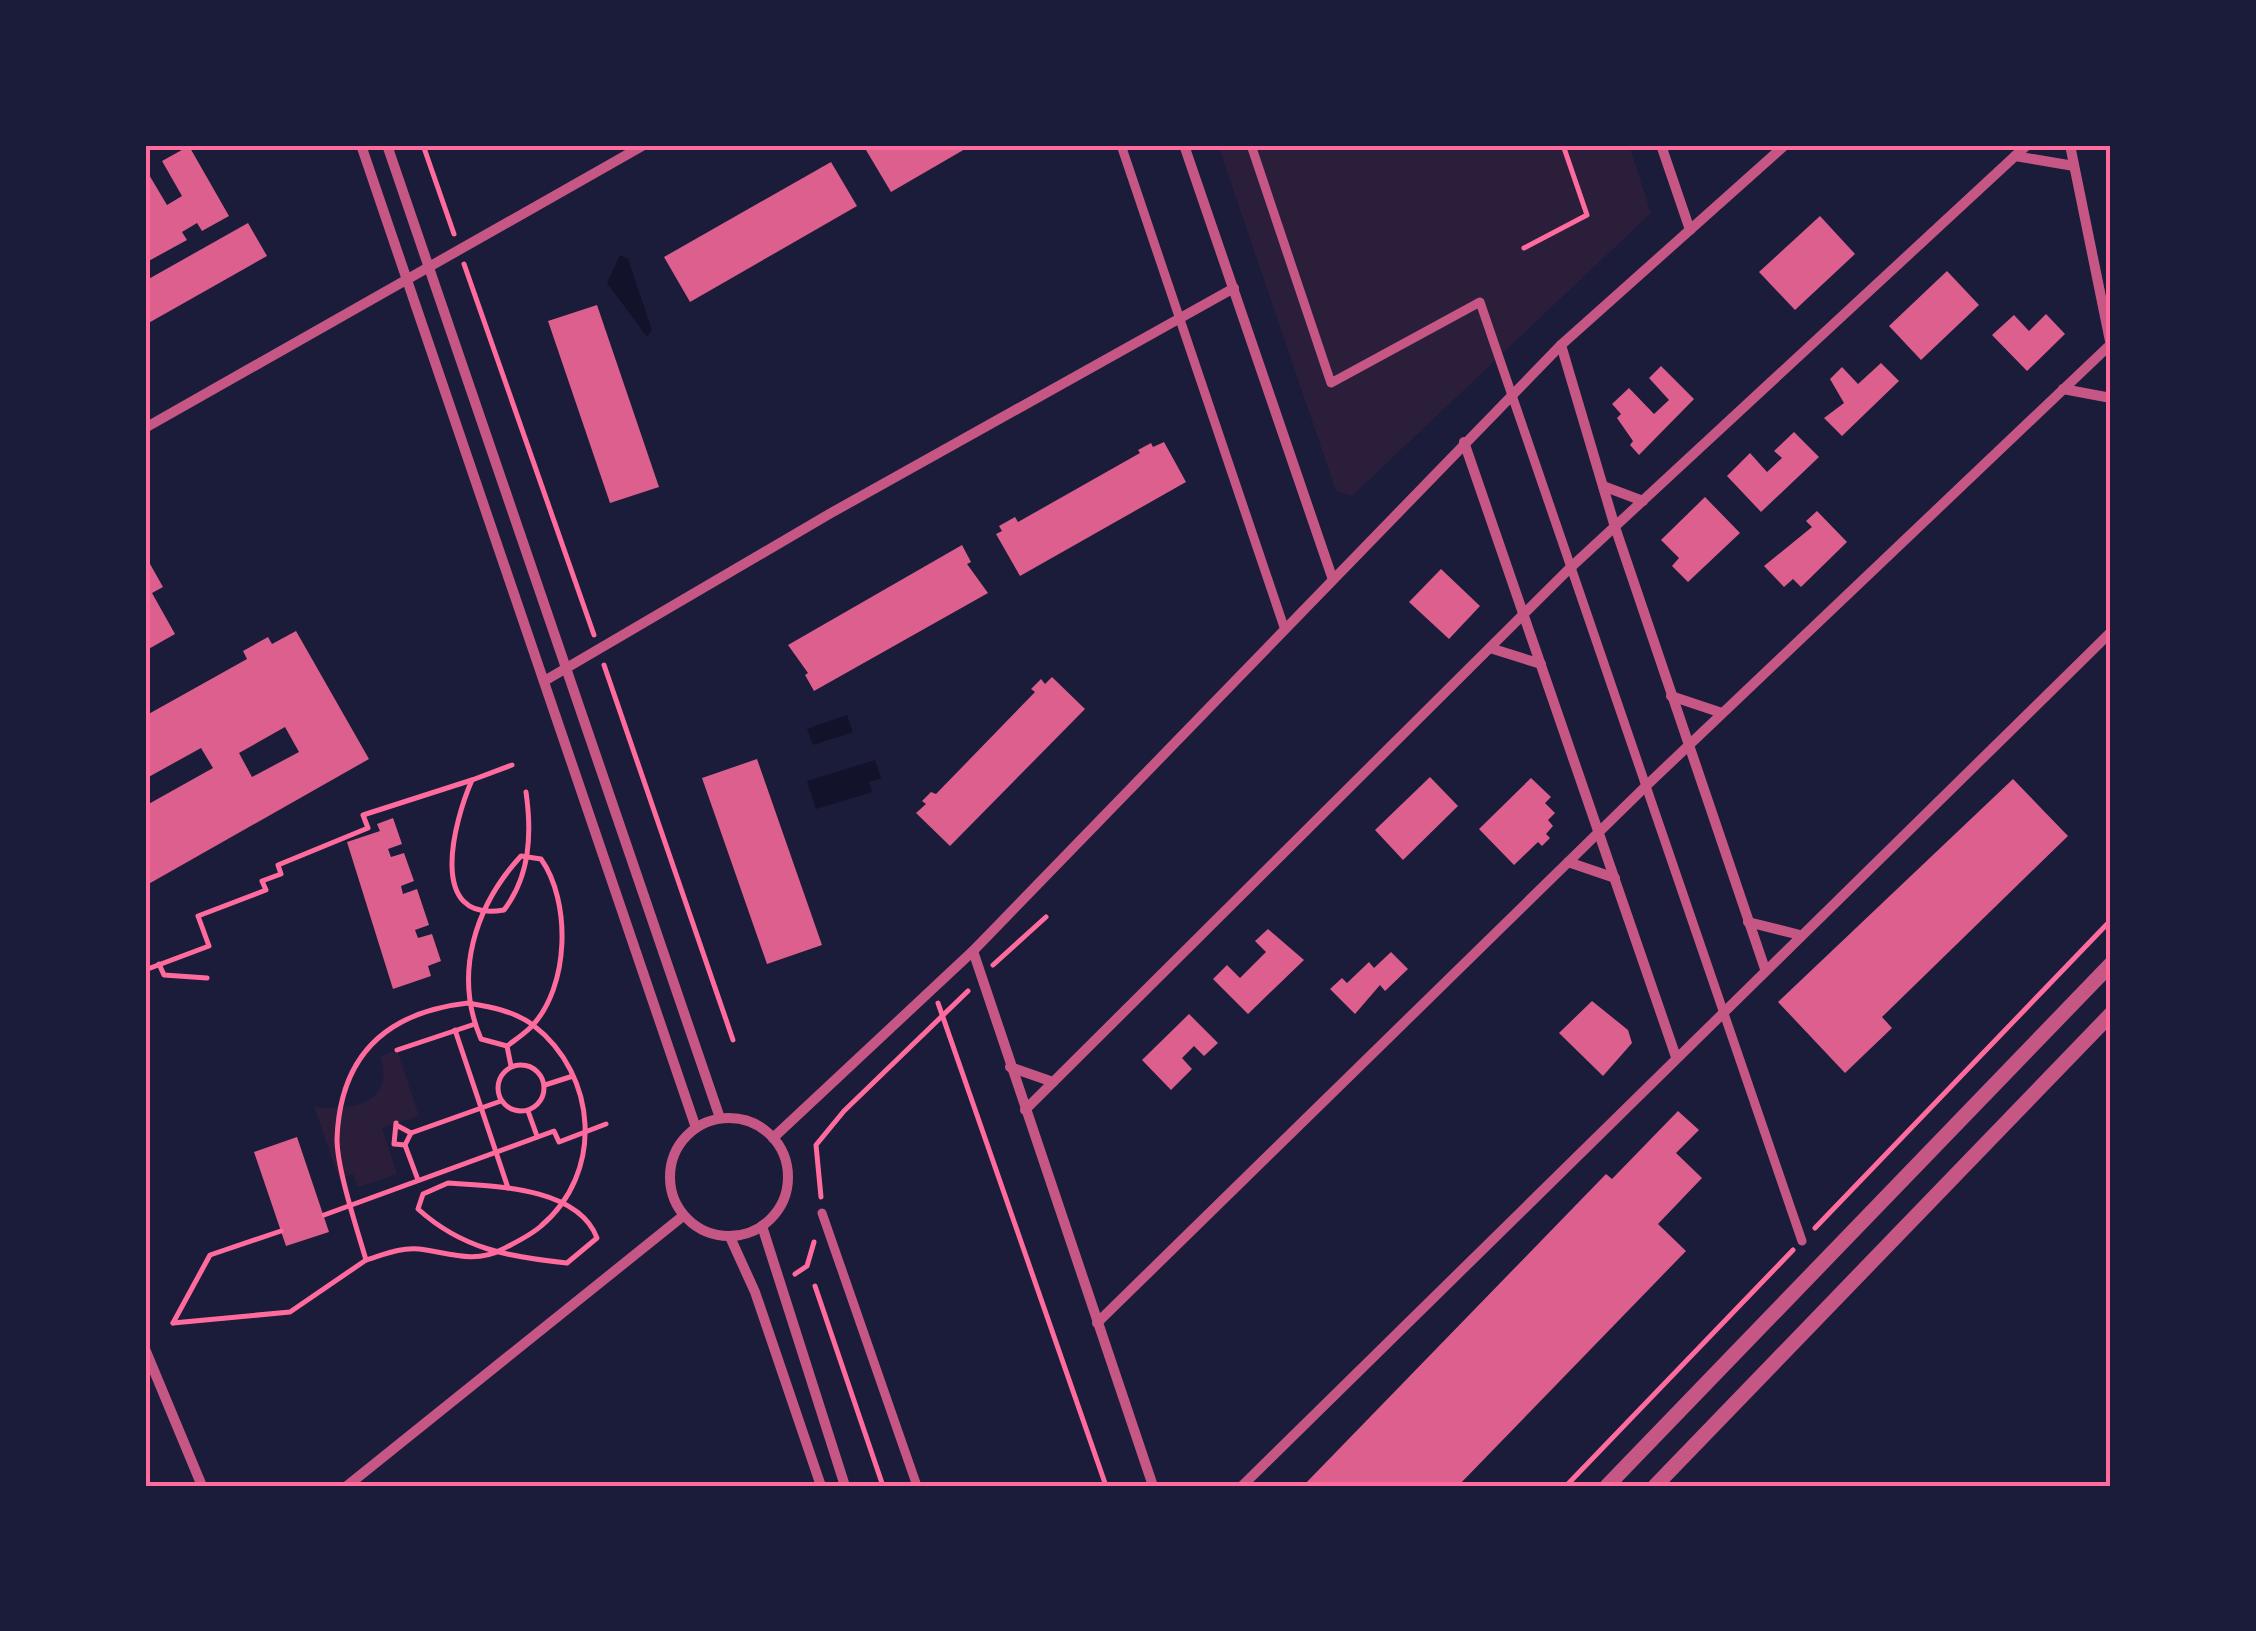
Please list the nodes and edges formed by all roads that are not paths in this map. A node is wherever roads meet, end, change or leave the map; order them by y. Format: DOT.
graph roads {
  1 [pos="362,145"];
  2 [pos="387,145"];
  3 [pos="644,145"];
  4 [pos="1121,145"];
  5 [pos="1184,145"];
  6 [pos="1251,145"];
  7 [pos="1661,145"];
  8 [pos="1785,145"];
  9 [pos="2027,145"];
  10 [pos="2070,145"];
  11 [pos="2015,156"];
  12 [pos="2074,166"];
  13 [pos="1690,230"];
  14 [pos="429,268"];
  15 [pos="406,280"];
  16 [pos="1234,288"];
  17 [pos="1180,318"];
  18 [pos="1560,344"];
  19 [pos="2111,345"];
  20 [pos="2064,389"];
  21 [pos="1512,393"];
  22 [pos="2111,398"];
  23 [pos="145,428"];
  24 [pos="1464,442"];
  25 [pos="1603,486"];
  26 [pos="1643,501"];
  27 [pos="1615,527"];
  28 [pos="1570,569"];
  29 [pos="1332,577"];
  30 [pos="1524,615"];
  31 [pos="1284,628"];
  32 [pos="2111,632"];
  33 [pos="1490,648"];
  34 [pos="1541,664"];
  35 [pos="566,669"];
  36 [pos="546,680"];
  37 [pos="1671,696"];
  38 [pos="1722,713"];
  39 [pos="1688,746"];
  40 [pos="1646,786"];
  41 [pos="1600,832"];
  42 [pos="1568,862"];
  43 [pos="1615,878"];
  44 [pos="1748,922"];
  45 [pos="1800,935"];
  46 [pos="973,950"];
  47 [pos="2111,964"];
  48 [pos="1765,969"];
  49 [pos="1722,1010"];
  50 [pos="2111,1014"];
  51 [pos="1676,1057"];
  52 [pos="1010,1067"];
  53 [pos="1053,1082"];
  54 [pos="1025,1110"];
  55 [pos="720,1118"];
  56 [pos="696,1128"];
  57 [pos="773,1138"];
  58 [pos="822,1213"];
  59 [pos="683,1216"];
  60 [pos="762,1226"];
  61 [pos="730,1237"];
  62 [pos="1802,1241"];
  63 [pos="1097,1323"];
  64 [pos="145,1350"];
  65 [pos="202,1486"];
  66 [pos="347,1486"];
  67 [pos="822,1486"];
  68 [pos="845,1486"];
  69 [pos="916,1486"];
  70 [pos="1153,1486"];
  71 [pos="1242,1486"];
  72 [pos="1608,1486"];
  73 [pos="1656,1486"];
  1 -- 15 [label="street"];
  2 -- 14 [label="street"];
  3 -- 14 [label="street"];
  4 -- 17 [label="street"];
  5 -- 16 [label="street"];
  6 -- 21 [label="street"];
  7 -- 13 [label="street"];
  8 -- 13 [label="street"];
  9 -- 11 [label="street"];
  10 -- 12 [label="street"];
  11 -- 12 [label="street"];
  11 -- 26 [label="street"];
  12 -- 19 [label="street"];
  13 -- 18 [label="street"];
  14 -- 15 [label="street"];
  14 -- 35 [label="street"];
  15 -- 23 [label="street"];
  15 -- 36 [label="street"];
  16 -- 17 [label="street"];
  16 -- 29 [label="street"];
  17 -- 31 [label="street"];
  17 -- 35 [label="street"];
  18 -- 21 [label="street"];
  18 -- 25 [label="street"];
  19 -- 20 [label="street"];
  20 -- 22 [label="street"];
  20 -- 38 [label="street"];
  21 -- 24 [label="street"];
  21 -- 28 [label="street"];
  24 -- 29 [label="street"];
  24 -- 30 [label="street"];
  25 -- 26 [label="street"];
  25 -- 27 [label="street"];
  26 -- 27 [label="street"];
  27 -- 28 [label="street"];
  27 -- 37 [label="street"];
  28 -- 30 [label="street"];
  28 -- 40 [label="street"];
  29 -- 31 [label="street"];
  30 -- 33 [label="street"];
  30 -- 34 [label="street"];
  31 -- 46 [label="street"];
  32 -- 45 [label="street"];
  33 -- 34 [label="street"];
  33 -- 53 [label="street"];
  34 -- 41 [label="street"];
  35 -- 36 [label="street"];
  35 -- 55 [label="street"];
  36 -- 56 [label="street"];
  37 -- 38 [label="street"];
  37 -- 39 [label="street"];
  38 -- 39 [label="street"];
  39 -- 40 [label="street"];
  39 -- 44 [label="street"];
  40 -- 41 [label="street"];
  40 -- 49 [label="street"];
  41 -- 42 [label="street"];
  41 -- 43 [label="street"];
  42 -- 43 [label="street"];
  42 -- 63 [label="street"];
  43 -- 51 [label="street"];
  44 -- 45 [label="street"];
  44 -- 48 [label="street"];
  45 -- 48 [label="street"];
  46 -- 52 [label="street"];
  46 -- 57 [label="street"];
  47 -- 72 [label="street"];
  48 -- 49 [label="street"];
  49 -- 51 [label="street"];
  49 -- 62 [label="street"];
  50 -- 73 [label="street"];
  51 -- 71 [label="street"];
  52 -- 53 [label="street"];
  52 -- 54 [label="street"];
  53 -- 54 [label="street"];
  54 -- 63 [label="street"];
  55 -- 56 [label="street"];
  55 -- 57 [label="street"];
  56 -- 59 [label="street"];
  57 -- 60 [label="street"];
  58 -- 69 [label="street"];
  59 -- 61 [label="street"];
  59 -- 66 [label="street"];
  60 -- 61 [label="street"];
  60 -- 68 [label="street"];
  61 -- 67 [label="street"];
  63 -- 70 [label="street"];
  64 -- 65 [label="street"];
}
